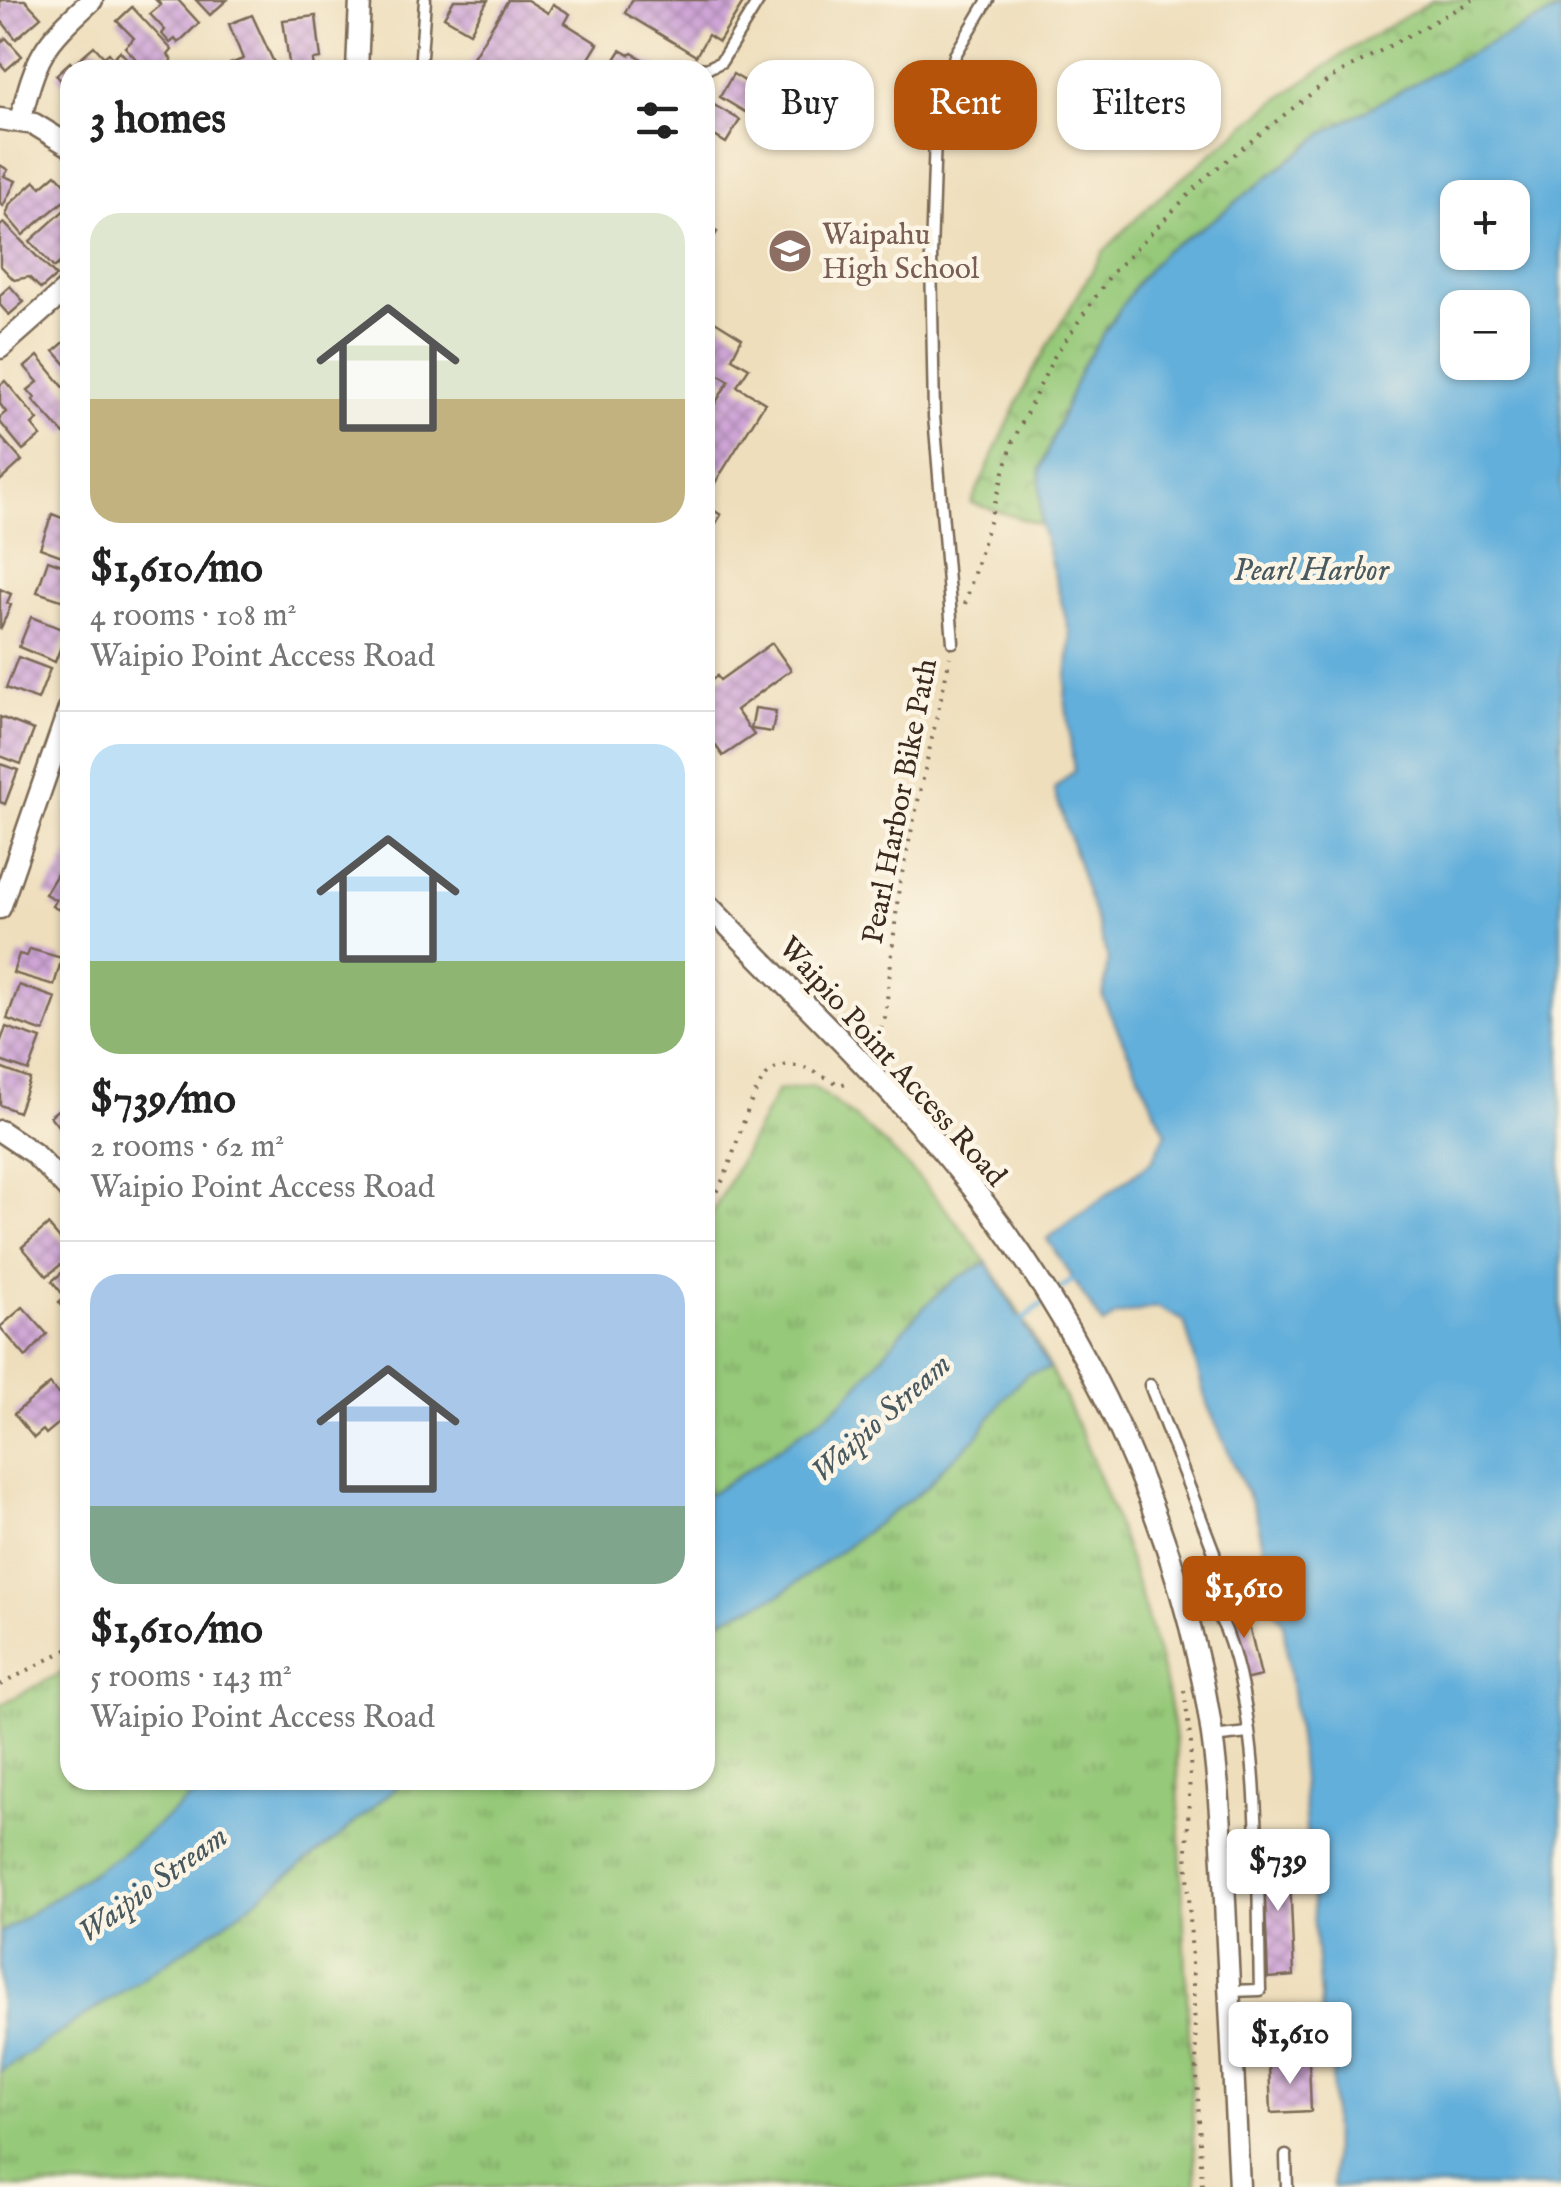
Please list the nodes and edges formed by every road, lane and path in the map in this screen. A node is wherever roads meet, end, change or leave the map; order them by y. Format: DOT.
graph roads {
  1 [pos="92,0"];
  2 [pos="360,0"];
  3 [pos="425,0"];
  4 [pos="759,0"];
  5 [pos="988,0"];
  6 [pos="1473,0"];
  7 [pos="357,60"];
  8 [pos="421,60"];
  9 [pos="715,65"];
  10 [pos="10,120"];
  11 [pos="60,138"];
  12 [pos="60,295"];
  13 [pos="0,348"];
  14 [pos="963,610"];
  15 [pos="953,642"];
  16 [pos="60,730"];
  17 [pos="9,850"];
  18 [pos="0,908"];
  19 [pos="715,912"];
  20 [pos="865,1068"];
  21 [pos="0,1131"];
  22 [pos="60,1181"];
  23 [pos="715,1192"];
  24 [pos="1150,1385"];
  25 [pos="60,1653"];
  26 [pos="1183,1682"];
  27 [pos="0,1684"];
  28 [pos="1248,1733"];
  29 [pos="1212,1737"];
  30 [pos="1230,1991"];
  31 [pos="1286,2156"];
  32 [pos="1202,2187"];
  33 [pos="1239,2187"];
  34 [pos="1287,2187"];
  1 -- 10 [label="street"];
  2 -- 7 [label="street"];
  3 -- 8 [label="lane"];
  4 -- 9 [label="lane"];
  5 -- 15 [label="lane"];
  6 -- 14 [label="path"];
  10 -- 11 [label="street"];
  12 -- 13 [label="street"];
  15 -- 20 [label="path, Pearl Harbor Bike Path"];
  16 -- 17 [label="street"];
  17 -- 18 [label="street"];
  19 -- 20 [label="street, Waipio Point Access Road"];
  20 -- 23 [label="path"];
  20 -- 29 [label="street, Waipio Point Access Road"];
  21 -- 22 [label="street"];
  24 -- 28 [label="lane"];
  25 -- 27 [label="path"];
  26 -- 32 [label="path"];
  28 -- 29 [label="lane"];
  28 -- 30 [label="lane"];
  29 -- 30 [label="street, Waipio Point Access Road"];
  30 -- 33 [label="street, Waipio Point Access Road"];
  31 -- 34 [label="lane"];
}
